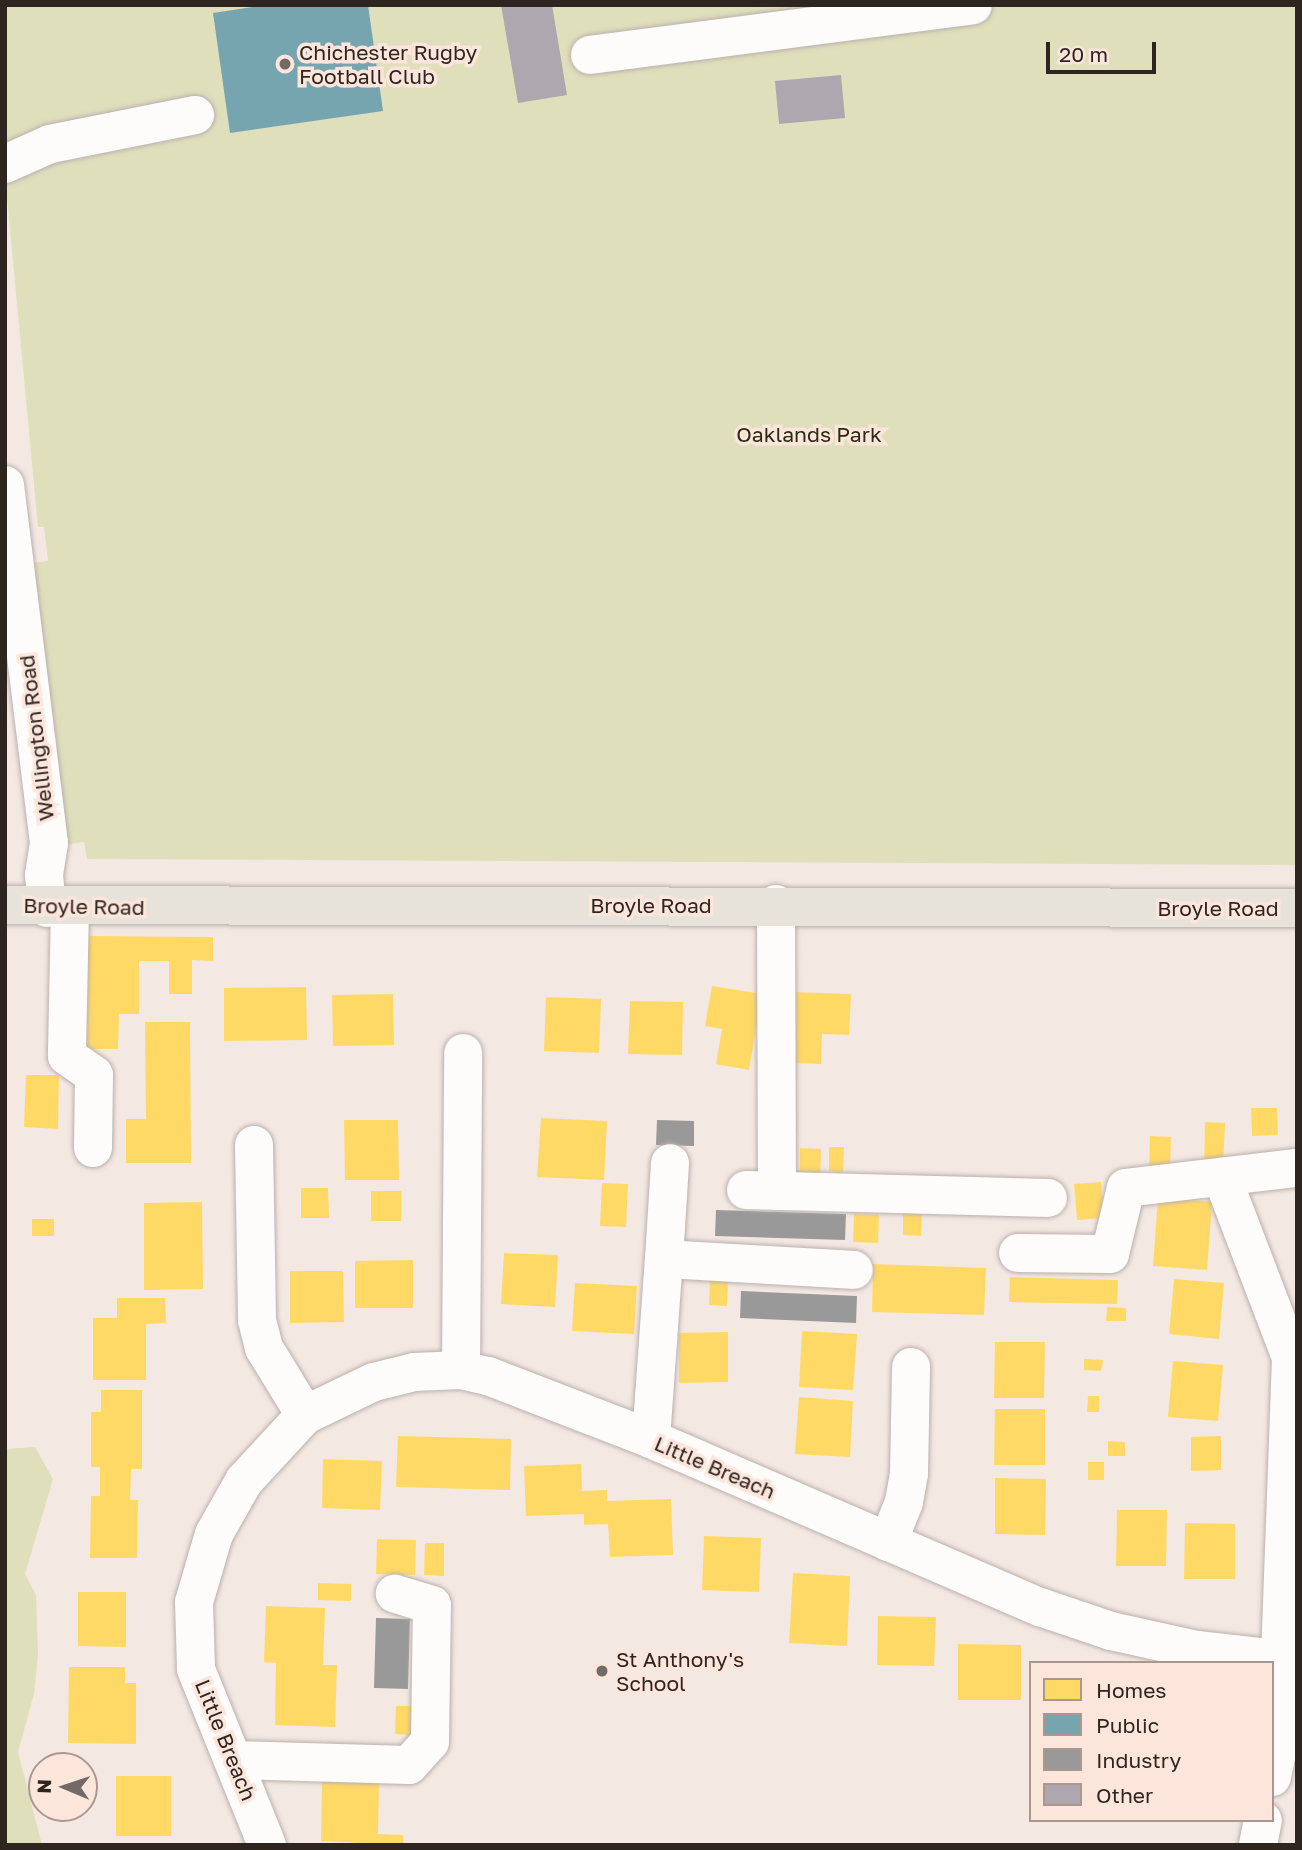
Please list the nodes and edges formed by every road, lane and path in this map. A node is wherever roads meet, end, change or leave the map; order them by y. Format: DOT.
graph roads {
  1 [pos="973,5"];
  2 [pos="590,55"];
  3 [pos="195,115"];
  4 [pos="5,164"];
  5 [pos="5,485"];
  6 [pos="776,904"];
  7 [pos="5,905"];
  8 [pos="58,908"];
  9 [pos="1297,908"];
  10 [pos="463,1053"];
  11 [pos="254,1145"];
  12 [pos="93,1148"];
  13 [pos="670,1164"];
  14 [pos="1297,1168"];
  15 [pos="1222,1177"];
  16 [pos="1048,1198"];
  17 [pos="1018,1253"];
  18 [pos="664,1259"];
  19 [pos="854,1270"];
  20 [pos="911,1367"];
  21 [pos="461,1370"];
  22 [pos="305,1415"];
  23 [pos="652,1439"];
  24 [pos="888,1542"];
  25 [pos="395,1594"];
  26 [pos="1291,1660"];
  27 [pos="234,1760"];
  28 [pos="1274,1765"];
  29 [pos="1264,1822"];
  30 [pos="267,1845"];
  31 [pos="1258,1845"];
  1 -- 2 [label="street"];
  3 -- 4 [label="street"];
  5 -- 8 [label="street, Wellington Road"];
  6 -- 8 [label="main road, Broyle Road"];
  6 -- 9 [label="main road, Broyle Road"];
  6 -- 16 [label="street"];
  7 -- 8 [label="main road, Broyle Road"];
  8 -- 12 [label="street, Wellington Road"];
  10 -- 21 [label="street"];
  11 -- 22 [label="street"];
  13 -- 18 [label="street"];
  14 -- 15 [label="street"];
  15 -- 17 [label="street"];
  15 -- 26 [label="street"];
  18 -- 19 [label="street"];
  18 -- 23 [label="street"];
  20 -- 24 [label="street"];
  21 -- 22 [label="street, Little Breach"];
  21 -- 23 [label="street, Little Breach"];
  22 -- 27 [label="street, Little Breach"];
  23 -- 24 [label="street, Little Breach"];
  24 -- 26 [label="street, Little Breach"];
  25 -- 27 [label="street"];
  26 -- 28 [label="street"];
  27 -- 30 [label="street, Little Breach"];
  29 -- 31 [label="street"];
}
